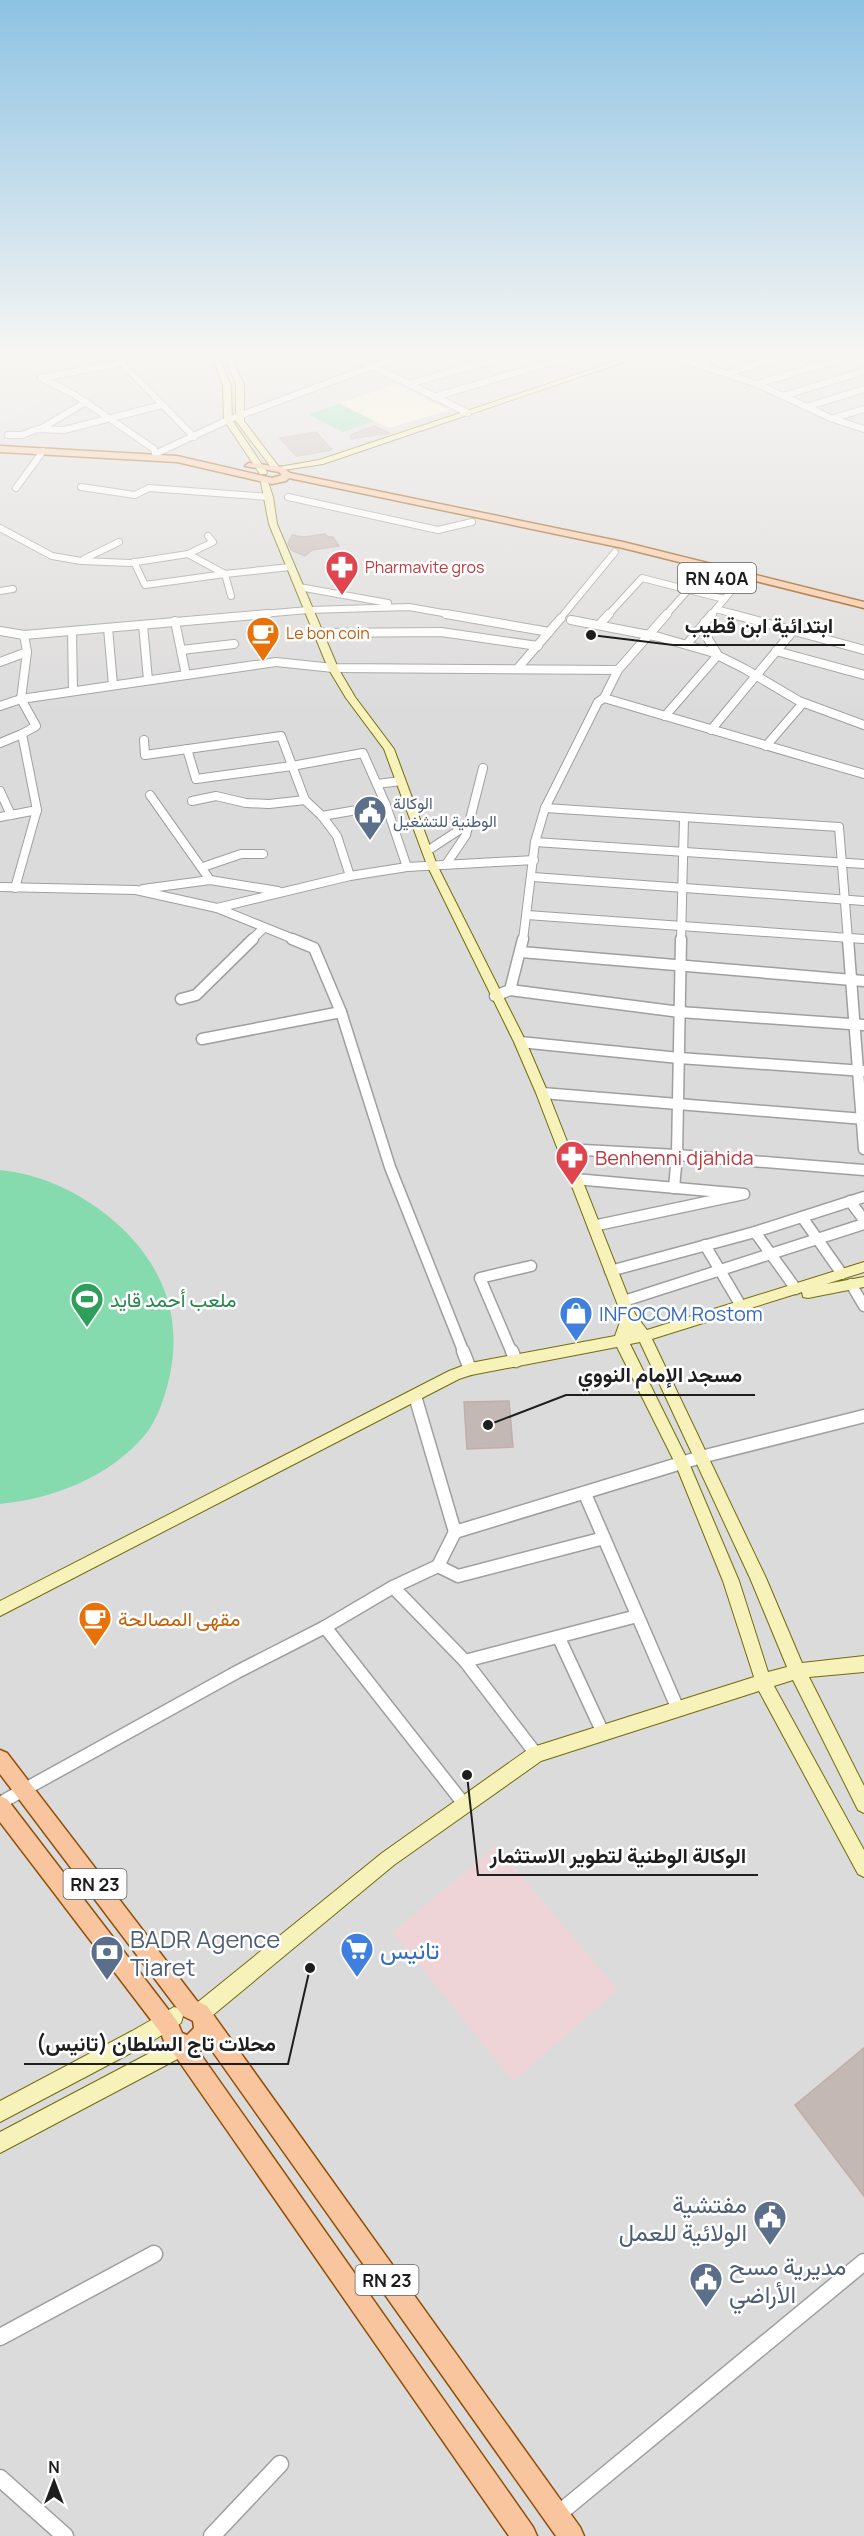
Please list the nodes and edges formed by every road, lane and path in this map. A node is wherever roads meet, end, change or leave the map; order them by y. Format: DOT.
graph roads {
  1 [pos="25,476"];
  2 [pos="268,476"];
  3 [pos="279,476"];
  4 [pos="287,476"];
  5 [pos="309,476"];
  6 [pos="283,478"];
  7 [pos="308,479"];
  8 [pos="81,487"];
  9 [pos="16,488"];
  10 [pos="269,497"];
  11 [pos="288,497"];
  12 [pos="472,522"];
  13 [pos="0,528"];
  14 [pos="208,536"];
  15 [pos="119,542"];
  16 [pos="615,552"];
  17 [pos="188,554"];
  18 [pos="81,561"];
  19 [pos="134,562"];
  20 [pos="290,567"];
  21 [pos="225,574"];
  22 [pos="738,583"];
  23 [pos="299,587"];
  24 [pos="13,589"];
  25 [pos="688,590"];
  26 [pos="0,591"];
  27 [pos="231,596"];
  28 [pos="724,599"];
  29 [pos="864,605"];
  30 [pos="409,607"];
  31 [pos="716,609"];
  32 [pos="308,610"];
  33 [pos="864,615"];
  34 [pos="562,616"];
  35 [pos="175,621"];
  36 [pos="705,622"];
  37 [pos="143,625"];
  38 [pos="599,625"];
  39 [pos="108,628"];
  40 [pos="72,631"];
  41 [pos="793,631"];
  42 [pos="0,632"];
  43 [pos="549,632"];
  44 [pos="319,633"];
  45 [pos="649,634"];
  46 [pos="24,635"];
  47 [pos="234,644"];
  48 [pos="687,644"];
  49 [pos="538,646"];
  50 [pos="181,650"];
  51 [pos="864,650"];
  52 [pos="776,651"];
  53 [pos="27,652"];
  54 [pos="717,655"];
  55 [pos="0,662"];
  56 [pos="333,668"];
  57 [pos="518,668"];
  58 [pos="618,670"];
  59 [pos="186,675"];
  60 [pos="754,675"];
  61 [pos="864,675"];
  62 [pos="148,680"];
  63 [pos="113,685"];
  64 [pos="73,691"];
  65 [pos="604,698"];
  66 [pos="21,699"];
  67 [pos="803,703"];
  68 [pos="0,706"];
  69 [pos="665,717"];
  70 [pos="864,725"];
  71 [pos="711,730"];
  72 [pos="22,734"];
  73 [pos="144,740"];
  74 [pos="0,743"];
  75 [pos="766,746"];
  76 [pos="187,750"];
  77 [pos="292,766"];
  78 [pos="483,768"];
  79 [pos="864,774"];
  80 [pos="401,781"];
  81 [pos="377,784"];
  82 [pos="0,791"];
  83 [pos="150,795"];
  84 [pos="304,800"];
  85 [pos="192,801"];
  86 [pos="386,805"];
  87 [pos="545,808"];
  88 [pos="37,810"];
  89 [pos="11,815"];
  90 [pos="322,816"];
  91 [pos="0,817"];
  92 [pos="684,818"];
  93 [pos="470,823"];
  94 [pos="535,842"];
  95 [pos="427,851"];
  96 [pos="684,852"];
  97 [pos="263,854"];
  98 [pos="534,860"];
  99 [pos="841,862"];
  100 [pos="447,863"];
  101 [pos="864,864"];
  102 [pos="432,865"];
  103 [pos="203,867"];
  104 [pos="407,867"];
  105 [pos="350,876"];
  106 [pos="532,877"];
  107 [pos="210,880"];
  108 [pos="0,887"];
  109 [pos="15,888"];
  110 [pos="683,889"];
  111 [pos="136,890"];
  112 [pos="283,891"];
  113 [pos="844,900"];
  114 [pos="864,901"];
  115 [pos="217,908"];
  116 [pos="527,915"];
  117 [pos="682,926"];
  118 [pos="264,928"];
  119 [pos="847,938"];
  120 [pos="864,939"];
  121 [pos="521,952"];
  122 [pos="681,966"];
  123 [pos="851,980"];
  124 [pos="864,981"];
  125 [pos="510,990"];
  126 [pos="495,996"];
  127 [pos="181,999"];
  128 [pos="341,1012"];
  129 [pos="680,1012"];
  130 [pos="859,1024"];
  131 [pos="202,1039"];
  132 [pos="519,1042"];
  133 [pos="679,1058"];
  134 [pos="861,1071"];
  135 [pos="542,1093"];
  136 [pos="679,1103"];
  137 [pos="863,1119"];
  138 [pos="864,1148"];
  139 [pos="564,1149"];
  140 [pos="677,1155"];
  141 [pos="864,1170"];
  142 [pos="575,1179"];
  143 [pos="674,1188"];
  144 [pos="864,1197"];
  145 [pos="850,1201"];
  146 [pos="802,1217"];
  147 [pos="864,1222"];
  148 [pos="593,1226"];
  149 [pos="755,1232"];
  150 [pos="818,1239"];
  151 [pos="705,1245"];
  152 [pos="770,1254"];
  153 [pos="531,1266"];
  154 [pos="864,1267"];
  155 [pos="720,1269"];
  156 [pos="610,1271"];
  157 [pos="852,1280"];
  158 [pos="796,1289"];
  159 [pos="624,1301"];
  160 [pos="741,1306"];
  161 [pos="864,1306"];
  162 [pos="629,1316"];
  163 [pos="644,1336"];
  164 [pos="621,1340"];
  165 [pos="516,1361"];
  166 [pos="470,1369"];
  167 [pos="415,1396"];
  168 [pos="864,1416"];
  169 [pos="701,1457"];
  170 [pos="682,1463"];
  171 [pos="585,1494"];
  172 [pos="455,1532"];
  173 [pos="604,1538"];
  174 [pos="438,1566"];
  175 [pos="393,1587"];
  176 [pos="0,1608"];
  177 [pos="637,1616"];
  178 [pos="326,1627"];
  179 [pos="559,1638"];
  180 [pos="465,1661"];
  181 [pos="864,1664"];
  182 [pos="797,1671"];
  183 [pos="763,1681"];
  184 [pos="677,1707"];
  185 [pos="603,1733"];
  186 [pos="536,1754"];
  187 [pos="0,1759"];
  188 [pos="22,1790"];
  189 [pos="0,1804"];
  190 [pos="464,1804"];
  191 [pos="864,1804"];
  192 [pos="864,1868"];
  193 [pos="184,2023"];
  194 [pos="0,2112"];
  195 [pos="0,2143"];
  196 [pos="153,2254"];
  197 [pos="864,2262"];
  198 [pos="0,2337"];
  199 [pos="280,2464"];
  200 [pos="0,2478"];
  201 [pos="556,2516"];
  202 [pos="65,2536"];
  203 [pos="212,2536"];
  204 [pos="524,2536"];
  205 [pos="572,2536"];
  1 -- 9 [label="street"];
  2 -- 10 [label="main road"];
  3 -- 6 [label="main road"];
  4 -- 6 [label="main road"];
  5 -- 7 [label="main road"];
  6 -- 7 [label="main road, RN 40A"];
  6 -- 10 [label="main road"];
  6 -- 12 [label="main road, RN 40A"];
  7 -- 29 [label="main road, RN 40A"];
  8 -- 10 [label="street"];
  10 -- 20 [label="main road"];
  11 -- 12 [label="street"];
  12 -- 16 [label="main road, RN 40A"];
  13 -- 18 [label="street"];
  14 -- 17 [label="street"];
  15 -- 18 [label="street"];
  16 -- 22 [label="main road, RN 40A"];
  16 -- 34 [label="street"];
  17 -- 19 [label="street"];
  17 -- 21 [label="street"];
  18 -- 19 [label="street"];
  19 -- 21 [label="street"];
  20 -- 21 [label="street"];
  20 -- 23 [label="main road"];
  21 -- 27 [label="street"];
  22 -- 28 [label="street"];
  22 -- 33 [label="main road, RN 40A"];
  23 -- 30 [label="street"];
  23 -- 32 [label="main road"];
  24 -- 26 [label="street"];
  25 -- 28 [label="street"];
  25 -- 38 [label="street"];
  25 -- 45 [label="street"];
  28 -- 31 [label="street"];
  30 -- 32 [label="street"];
  30 -- 43 [label="street"];
  31 -- 36 [label="street"];
  31 -- 41 [label="street"];
  32 -- 35 [label="street"];
  32 -- 44 [label="main road"];
  34 -- 38 [label="street"];
  34 -- 43 [label="street"];
  35 -- 37 [label="street"];
  35 -- 50 [label="street"];
  36 -- 48 [label="street"];
  36 -- 54 [label="street"];
  37 -- 39 [label="street"];
  37 -- 62 [label="street"];
  38 -- 45 [label="street"];
  39 -- 40 [label="street"];
  39 -- 63 [label="street"];
  40 -- 46 [label="street"];
  40 -- 64 [label="street"];
  41 -- 51 [label="street"];
  41 -- 52 [label="street"];
  42 -- 46 [label="street"];
  43 -- 49 [label="street"];
  44 -- 49 [label="street"];
  44 -- 56 [label="main road"];
  45 -- 48 [label="street"];
  45 -- 58 [label="street"];
  46 -- 53 [label="street"];
  47 -- 50 [label="street"];
  48 -- 54 [label="street"];
  49 -- 57 [label="street"];
  50 -- 59 [label="street"];
  52 -- 60 [label="street"];
  52 -- 61 [label="street"];
  53 -- 55 [label="street"];
  53 -- 66 [label="street"];
  54 -- 60 [label="street"];
  54 -- 69 [label="street"];
  56 -- 57 [label="street"];
  56 -- 59 [label="street"];
  56 -- 80 [label="main road"];
  57 -- 58 [label="street"];
  58 -- 65 [label="street"];
  59 -- 62 [label="street"];
  60 -- 67 [label="street"];
  60 -- 71 [label="street"];
  62 -- 63 [label="street"];
  63 -- 64 [label="street"];
  64 -- 66 [label="street"];
  65 -- 69 [label="street"];
  65 -- 87 [label="street"];
  66 -- 68 [label="street"];
  66 -- 72 [label="street"];
  67 -- 70 [label="street"];
  67 -- 75 [label="street"];
  69 -- 71 [label="street"];
  71 -- 75 [label="street"];
  72 -- 74 [label="street"];
  72 -- 88 [label="street"];
  73 -- 76 [label="street"];
  75 -- 79 [label="street"];
  76 -- 77 [label="street"];
  76 -- 77 [label="street"];
  77 -- 81 [label="street"];
  77 -- 84 [label="street"];
  78 -- 93 [label="street"];
  80 -- 81 [label="street"];
  80 -- 95 [label="main road"];
  81 -- 86 [label="street"];
  82 -- 89 [label="street"];
  83 -- 103 [label="street"];
  84 -- 85 [label="street"];
  84 -- 90 [label="street"];
  86 -- 90 [label="street"];
  86 -- 104 [label="street"];
  87 -- 92 [label="street"];
  87 -- 94 [label="street"];
  88 -- 89 [label="street"];
  88 -- 109 [label="street"];
  89 -- 91 [label="street"];
  90 -- 105 [label="street"];
  92 -- 96 [label="street"];
  92 -- 99 [label="street"];
  93 -- 95 [label="street"];
  93 -- 100 [label="street"];
  94 -- 96 [label="street"];
  94 -- 98 [label="street"];
  95 -- 102 [label="main road"];
  96 -- 99 [label="street"];
  96 -- 110 [label="street"];
  97 -- 103 [label="street"];
  98 -- 100 [label="street"];
  98 -- 106 [label="street"];
  99 -- 101 [label="street"];
  99 -- 113 [label="street"];
  100 -- 102 [label="street"];
  102 -- 104 [label="street"];
  102 -- 126 [label="main road"];
  103 -- 107 [label="street"];
  104 -- 105 [label="street"];
  105 -- 112 [label="street"];
  106 -- 110 [label="street"];
  106 -- 116 [label="street"];
  107 -- 111 [label="street"];
  107 -- 112 [label="street"];
  108 -- 109 [label="street"];
  109 -- 111 [label="street"];
  110 -- 113 [label="street"];
  110 -- 117 [label="street"];
  111 -- 115 [label="street"];
  112 -- 115 [label="street"];
  113 -- 114 [label="street"];
  113 -- 119 [label="street"];
  115 -- 118 [label="street"];
  116 -- 117 [label="street"];
  116 -- 121 [label="street"];
  117 -- 119 [label="street"];
  117 -- 122 [label="street"];
  118 -- 127 [label="street"];
  118 -- 128 [label="street"];
  119 -- 120 [label="street"];
  119 -- 123 [label="street"];
  121 -- 122 [label="street"];
  121 -- 125 [label="street"];
  122 -- 123 [label="street"];
  122 -- 129 [label="street"];
  123 -- 124 [label="street"];
  123 -- 130 [label="street"];
  125 -- 126 [label="street"];
  125 -- 129 [label="street"];
  126 -- 132 [label="main road"];
  128 -- 131 [label="street"];
  128 -- 166 [label="street"];
  129 -- 130 [label="street"];
  129 -- 133 [label="street"];
  130 -- 134 [label="street"];
  132 -- 133 [label="street"];
  132 -- 135 [label="main road"];
  133 -- 134 [label="street"];
  133 -- 136 [label="street"];
  134 -- 137 [label="street"];
  135 -- 136 [label="street"];
  135 -- 139 [label="main road"];
  136 -- 137 [label="street"];
  136 -- 140 [label="street"];
  137 -- 138 [label="street"];
  139 -- 140 [label="street"];
  139 -- 142 [label="main road"];
  140 -- 141 [label="street"];
  140 -- 143 [label="street"];
  142 -- 143 [label="street"];
  142 -- 148 [label="main road"];
  143 -- 148 [label="street"];
  144 -- 145 [label="street"];
  145 -- 146 [label="street"];
  145 -- 147 [label="street"];
  146 -- 149 [label="street"];
  146 -- 150 [label="street"];
  147 -- 150 [label="street"];
  148 -- 156 [label="main road"];
  149 -- 151 [label="street"];
  149 -- 152 [label="street"];
  150 -- 152 [label="street"];
  150 -- 157 [label="street"];
  151 -- 155 [label="street"];
  151 -- 156 [label="street"];
  152 -- 155 [label="street"];
  152 -- 158 [label="street"];
  153 -- 165 [label="street"];
  154 -- 157 [label="main road"];
  155 -- 159 [label="street"];
  155 -- 160 [label="street"];
  156 -- 159 [label="main road"];
  157 -- 158 [label="main road"];
  157 -- 160 [label="main road"];
  157 -- 161 [label="street"];
  158 -- 160 [label="main road"];
  159 -- 162 [label="main road"];
  160 -- 163 [label="main road"];
  162 -- 163 [label="main road"];
  162 -- 164 [label="main road"];
  163 -- 164 [label="main road"];
  163 -- 169 [label="main road"];
  164 -- 165 [label="main road"];
  164 -- 170 [label="main road"];
  165 -- 166 [label="main road"];
  166 -- 167 [label="main road"];
  167 -- 172 [label="street"];
  167 -- 176 [label="main road"];
  168 -- 169 [label="street"];
  169 -- 170 [label="street"];
  169 -- 182 [label="main road"];
  170 -- 171 [label="street"];
  170 -- 183 [label="main road"];
  171 -- 172 [label="street"];
  171 -- 173 [label="street"];
  172 -- 174 [label="street"];
  173 -- 174 [label="street"];
  173 -- 177 [label="street"];
  174 -- 175 [label="street"];
  175 -- 178 [label="street"];
  175 -- 180 [label="street"];
  177 -- 179 [label="street"];
  177 -- 184 [label="street"];
  178 -- 188 [label="street"];
  178 -- 190 [label="street"];
  179 -- 180 [label="street"];
  179 -- 185 [label="street"];
  180 -- 186 [label="street"];
  181 -- 182 [label="main road"];
  182 -- 183 [label="main road"];
  182 -- 191 [label="main road"];
  183 -- 184 [label="main road"];
  183 -- 192 [label="main road"];
  184 -- 185 [label="main road"];
  185 -- 186 [label="main road"];
  186 -- 190 [label="main road"];
  187 -- 188 [label="main road, RN 23"];
  188 -- 189 [label="street"];
  188 -- 193 [label="main road, RN 23"];
  189 -- 193 [label="main road, RN 23"];
  190 -- 193 [label="main road"];
  193 -- 194 [label="main road"];
  193 -- 195 [label="main road"];
  193 -- 201 [label="main road, RN 23"];
  193 -- 204 [label="main road, RN 23"];
  196 -- 198 [label="street"];
  197 -- 201 [label="street"];
  199 -- 203 [label="street"];
  200 -- 202 [label="street"];
  201 -- 205 [label="main road, RN 23"];
}
